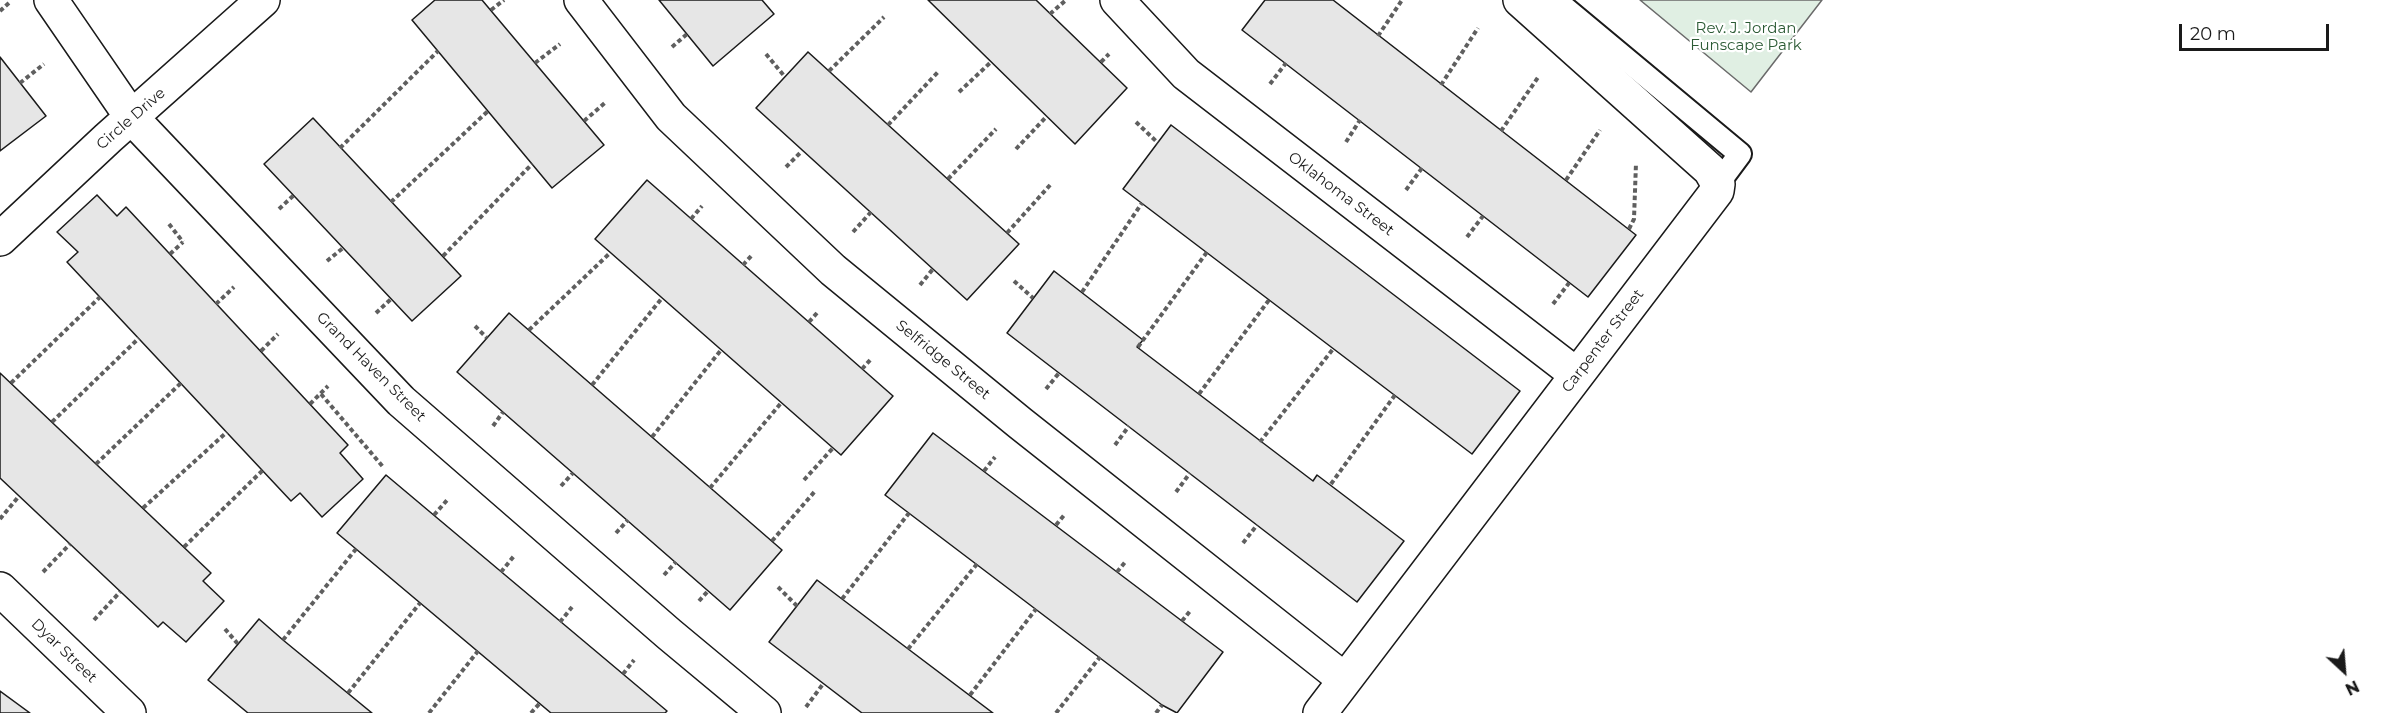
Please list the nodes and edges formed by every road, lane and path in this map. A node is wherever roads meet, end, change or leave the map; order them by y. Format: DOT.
graph roads {
  1 [pos="51,0"];
  2 [pos="263,0"];
  3 [pos="504,0"];
  4 [pos="581,0"];
  5 [pos="1066,0"];
  6 [pos="1117,0"];
  7 [pos="1402,0"];
  8 [pos="1520,0"];
  9 [pos="1555,0"];
  10 [pos="491,10"];
  11 [pos="1050,14"];
  12 [pos="884,17"];
  13 [pos="1478,28"];
  14 [pos="1378,36"];
  15 [pos="438,51"];
  16 [pos="766,54"];
  17 [pos="991,62"];
  18 [pos="829,71"];
  19 [pos="938,72"];
  20 [pos="785,76"];
  21 [pos="1539,76"];
  22 [pos="1441,84"];
  23 [pos="959,92"];
  24 [pos="488,111"];
  25 [pos="1047,116"];
  26 [pos="132,118"];
  27 [pos="1136,122"];
  28 [pos="888,125"];
  29 [pos="1604,125"];
  30 [pos="996,129"];
  31 [pos="1501,130"];
  32 [pos="1158,143"];
  33 [pos="340,148"];
  34 [pos="1016,149"];
  35 [pos="1636,162"];
  36 [pos="532,164"];
  37 [pos="948,179"];
  38 [pos="1566,180"];
  39 [pos="1051,184"];
  40 [pos="391,202"];
  41 [pos="1142,203"];
  42 [pos="1629,230"];
  43 [pos="1007,233"];
  44 [pos="0,239"];
  45 [pos="1207,252"];
  46 [pos="610,253"];
  47 [pos="443,256"];
  48 [pos="1014,281"];
  49 [pos="1082,292"];
  50 [pos="100,297"];
  51 [pos="662,298"];
  52 [pos="1033,298"];
  53 [pos="1269,300"];
  54 [pos="475,326"];
  55 [pos="529,330"];
  56 [pos="139,338"];
  57 [pos="487,338"];
  58 [pos="1138,347"];
  59 [pos="1333,349"];
  60 [pos="721,350"];
  61 [pos="1577,375"];
  62 [pos="11,383"];
  63 [pos="181,383"];
  64 [pos="592,385"];
  65 [pos="321,394"];
  66 [pos="1199,394"];
  67 [pos="1395,395"];
  68 [pos="781,403"];
  69 [pos="52,422"];
  70 [pos="227,432"];
  71 [pos="652,437"];
  72 [pos="1260,442"];
  73 [pos="833,448"];
  74 [pos="96,464"];
  75 [pos="384,468"];
  76 [pos="262,470"];
  77 [pos="804,480"];
  78 [pos="1331,484"];
  79 [pos="710,488"];
  80 [pos="816,490"];
  81 [pos="19,496"];
  82 [pos="143,508"];
  83 [pos="909,513"];
  84 [pos="0,519"];
  85 [pos="772,541"];
  86 [pos="184,547"];
  87 [pos="356,549"];
  88 [pos="977,564"];
  89 [pos="778,587"];
  90 [pos="0,590"];
  91 [pos="842,599"];
  92 [pos="420,603"];
  93 [pos="797,606"];
  94 [pos="1036,609"];
  95 [pos="225,629"];
  96 [pos="284,640"];
  97 [pos="238,644"];
  98 [pos="908,649"];
  99 [pos="478,651"];
  100 [pos="1100,657"];
  101 [pos="1345,680"];
  102 [pos="823,684"];
  103 [pos="348,693"];
  104 [pos="970,695"];
  105 [pos="540,703"];
  106 [pos="1162,705"];
  107 [pos="129,713"];
  108 [pos="429,713"];
  109 [pos="531,713"];
  110 [pos="764,713"];
  111 [pos="802,713"];
  112 [pos="1056,713"];
  113 [pos="1156,713"];
  114 [pos="1320,713"];
  1 -- 26 [label="street, Grand Haven Street"];
  2 -- 26 [label="street, Circle Drive"];
  3 -- 10 [label="path"];
  4 -- 101 [label="street, Selfridge Street"];
  5 -- 11 [label="path"];
  6 -- 61 [label="street, Oklahoma Street"];
  7 -- 14 [label="path"];
  8 -- 61 [label="street, Carpenter Street"];
  9 -- 61 [label="lane"];
  12 -- 18 [label="path"];
  13 -- 22 [label="path"];
  15 -- 33 [label="path"];
  16 -- 20 [label="path"];
  17 -- 23 [label="path"];
  19 -- 28 [label="path"];
  21 -- 31 [label="path"];
  24 -- 40 [label="path"];
  25 -- 34 [label="path"];
  26 -- 44 [label="street, Circle Drive"];
  26 -- 110 [label="street, Grand Haven Street"];
  27 -- 32 [label="path"];
  29 -- 38 [label="path"];
  30 -- 37 [label="path"];
  35 -- 42 [label="path"];
  36 -- 47 [label="path"];
  39 -- 43 [label="path"];
  41 -- 49 [label="path"];
  45 -- 58 [label="path"];
  46 -- 55 [label="path"];
  48 -- 52 [label="path"];
  50 -- 62 [label="path"];
  51 -- 64 [label="path"];
  53 -- 66 [label="path"];
  54 -- 57 [label="path"];
  56 -- 69 [label="path"];
  59 -- 72 [label="path"];
  60 -- 71 [label="path"];
  61 -- 101 [label="street, Carpenter Street"];
  63 -- 74 [label="path"];
  65 -- 75 [label="path"];
  67 -- 78 [label="path"];
  68 -- 79 [label="path"];
  70 -- 82 [label="path"];
  73 -- 77 [label="path"];
  76 -- 86 [label="path"];
  80 -- 85 [label="path"];
  81 -- 84 [label="path"];
  83 -- 91 [label="path"];
  87 -- 96 [label="path"];
  88 -- 98 [label="path"];
  89 -- 93 [label="path"];
  90 -- 107 [label="street, Dyar Street"];
  92 -- 103 [label="path"];
  94 -- 104 [label="path"];
  95 -- 97 [label="path"];
  99 -- 108 [label="path"];
  100 -- 112 [label="path"];
  101 -- 114 [label="street, Carpenter Street"];
  102 -- 111 [label="path"];
  105 -- 109 [label="path"];
  106 -- 113 [label="path"];
}
